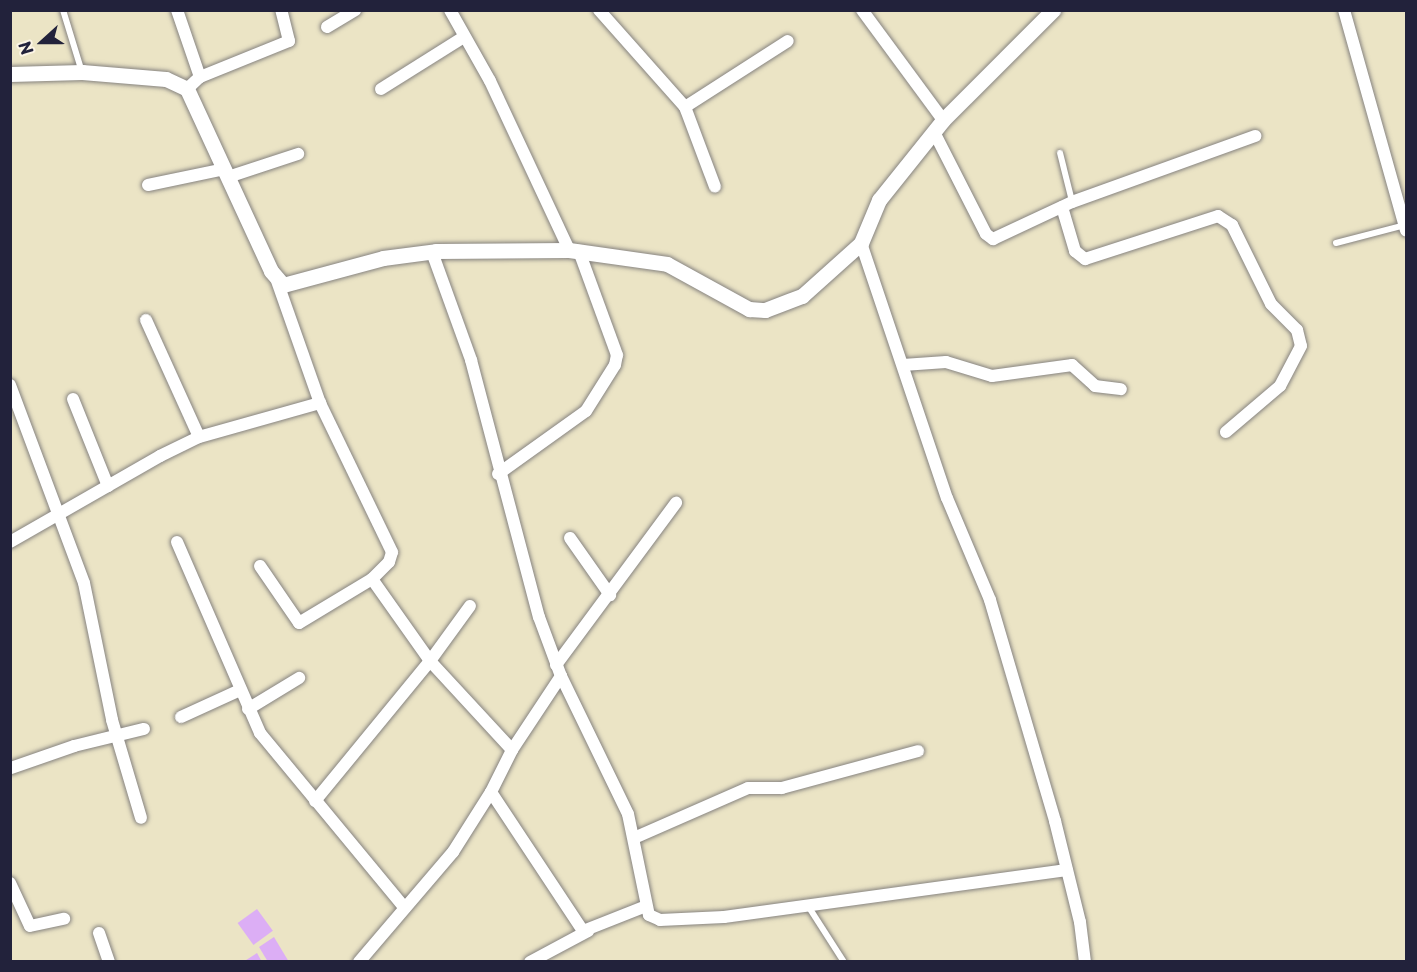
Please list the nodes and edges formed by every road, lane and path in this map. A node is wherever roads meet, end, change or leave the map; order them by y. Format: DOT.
graph roads {
  1 [pos="63,10"];
  2 [pos="177,10"];
  3 [pos="281,10"];
  4 [pos="355,10"];
  5 [pos="450,10"];
  6 [pos="862,10"];
  7 [pos="1053,10"];
  8 [pos="1344,10"];
  9 [pos="603,12"];
  10 [pos="327,27"];
  11 [pos="464,37"];
  12 [pos="788,41"];
  13 [pos="82,72"];
  14 [pos="10,74"];
  15 [pos="200,77"];
  16 [pos="187,89"];
  17 [pos="381,89"];
  18 [pos="685,107"];
  19 [pos="939,126"];
  20 [pos="1256,136"];
  21 [pos="1060,153"];
  22 [pos="298,154"];
  23 [pos="226,173"];
  24 [pos="148,185"];
  25 [pos="715,187"];
  26 [pos="1067,204"];
  27 [pos="1406,227"];
  28 [pos="861,243"];
  29 [pos="1336,243"];
  30 [pos="574,250"];
  31 [pos="432,252"];
  32 [pos="277,281"];
  33 [pos="146,320"];
  34 [pos="903,365"];
  35 [pos="10,385"];
  36 [pos="1121,389"];
  37 [pos="73,399"];
  38 [pos="320,403"];
  39 [pos="1226,432"];
  40 [pos="199,437"];
  41 [pos="498,474"];
  42 [pos="108,486"];
  43 [pos="676,503"];
  44 [pos="58,515"];
  45 [pos="570,538"];
  46 [pos="10,542"];
  47 [pos="177,542"];
  48 [pos="260,566"];
  49 [pos="372,579"];
  50 [pos="610,595"];
  51 [pos="470,606"];
  52 [pos="430,661"];
  53 [pos="559,671"];
  54 [pos="299,678"];
  55 [pos="240,690"];
  56 [pos="248,709"];
  57 [pos="181,717"];
  58 [pos="144,729"];
  59 [pos="116,736"];
  60 [pos="512,750"];
  61 [pos="918,751"];
  62 [pos="11,768"];
  63 [pos="491,792"];
  64 [pos="315,801"];
  65 [pos="141,818"];
  66 [pos="634,838"];
  67 [pos="1067,870"];
  68 [pos="10,883"];
  69 [pos="646,906"];
  70 [pos="808,906"];
  71 [pos="405,908"];
  72 [pos="63,919"];
  73 [pos="588,931"];
  74 [pos="99,933"];
  75 [pos="109,962"];
  76 [pos="359,962"];
  77 [pos="530,962"];
  78 [pos="844,962"];
  79 [pos="1085,962"];
  1 -- 13 [label="lane"];
  2 -- 15 [label="street"];
  3 -- 15 [label="street"];
  4 -- 10 [label="street"];
  5 -- 11 [label="street"];
  6 -- 19 [label="street"];
  7 -- 19 [label="street"];
  8 -- 27 [label="street"];
  9 -- 18 [label="street"];
  11 -- 17 [label="street"];
  11 -- 30 [label="street"];
  12 -- 18 [label="street"];
  13 -- 14 [label="street"];
  13 -- 16 [label="street"];
  15 -- 16 [label="street"];
  16 -- 23 [label="street"];
  18 -- 25 [label="street"];
  19 -- 26 [label="street"];
  19 -- 28 [label="street"];
  20 -- 26 [label="street"];
  21 -- 26 [label="lane"];
  22 -- 23 [label="street"];
  23 -- 24 [label="street"];
  23 -- 32 [label="street"];
  26 -- 39 [label="street"];
  27 -- 29 [label="lane"];
  28 -- 30 [label="street"];
  28 -- 34 [label="street"];
  30 -- 31 [label="street"];
  30 -- 41 [label="street"];
  31 -- 32 [label="street"];
  31 -- 41 [label="street"];
  32 -- 38 [label="street"];
  33 -- 40 [label="street"];
  34 -- 36 [label="street"];
  34 -- 67 [label="street"];
  35 -- 44 [label="street"];
  37 -- 42 [label="street"];
  38 -- 40 [label="street"];
  38 -- 49 [label="street"];
  40 -- 42 [label="street"];
  41 -- 53 [label="street"];
  42 -- 44 [label="street"];
  43 -- 50 [label="street"];
  44 -- 46 [label="street"];
  44 -- 59 [label="street"];
  45 -- 50 [label="street"];
  47 -- 55 [label="street"];
  48 -- 49 [label="street"];
  49 -- 52 [label="street"];
  50 -- 53 [label="street"];
  51 -- 52 [label="street"];
  52 -- 60 [label="street"];
  52 -- 64 [label="street"];
  53 -- 60 [label="street"];
  53 -- 66 [label="street"];
  54 -- 56 [label="street"];
  55 -- 56 [label="street"];
  55 -- 57 [label="street"];
  56 -- 64 [label="street"];
  58 -- 59 [label="street"];
  59 -- 62 [label="street"];
  59 -- 65 [label="street"];
  60 -- 63 [label="street"];
  61 -- 66 [label="street"];
  63 -- 71 [label="street"];
  63 -- 73 [label="street"];
  64 -- 71 [label="street"];
  66 -- 69 [label="street"];
  67 -- 70 [label="street"];
  67 -- 79 [label="street"];
  68 -- 72 [label="street"];
  69 -- 70 [label="street"];
  69 -- 73 [label="street"];
  70 -- 78 [label="lane"];
  71 -- 76 [label="street"];
  73 -- 77 [label="street"];
  74 -- 75 [label="street"];
}
